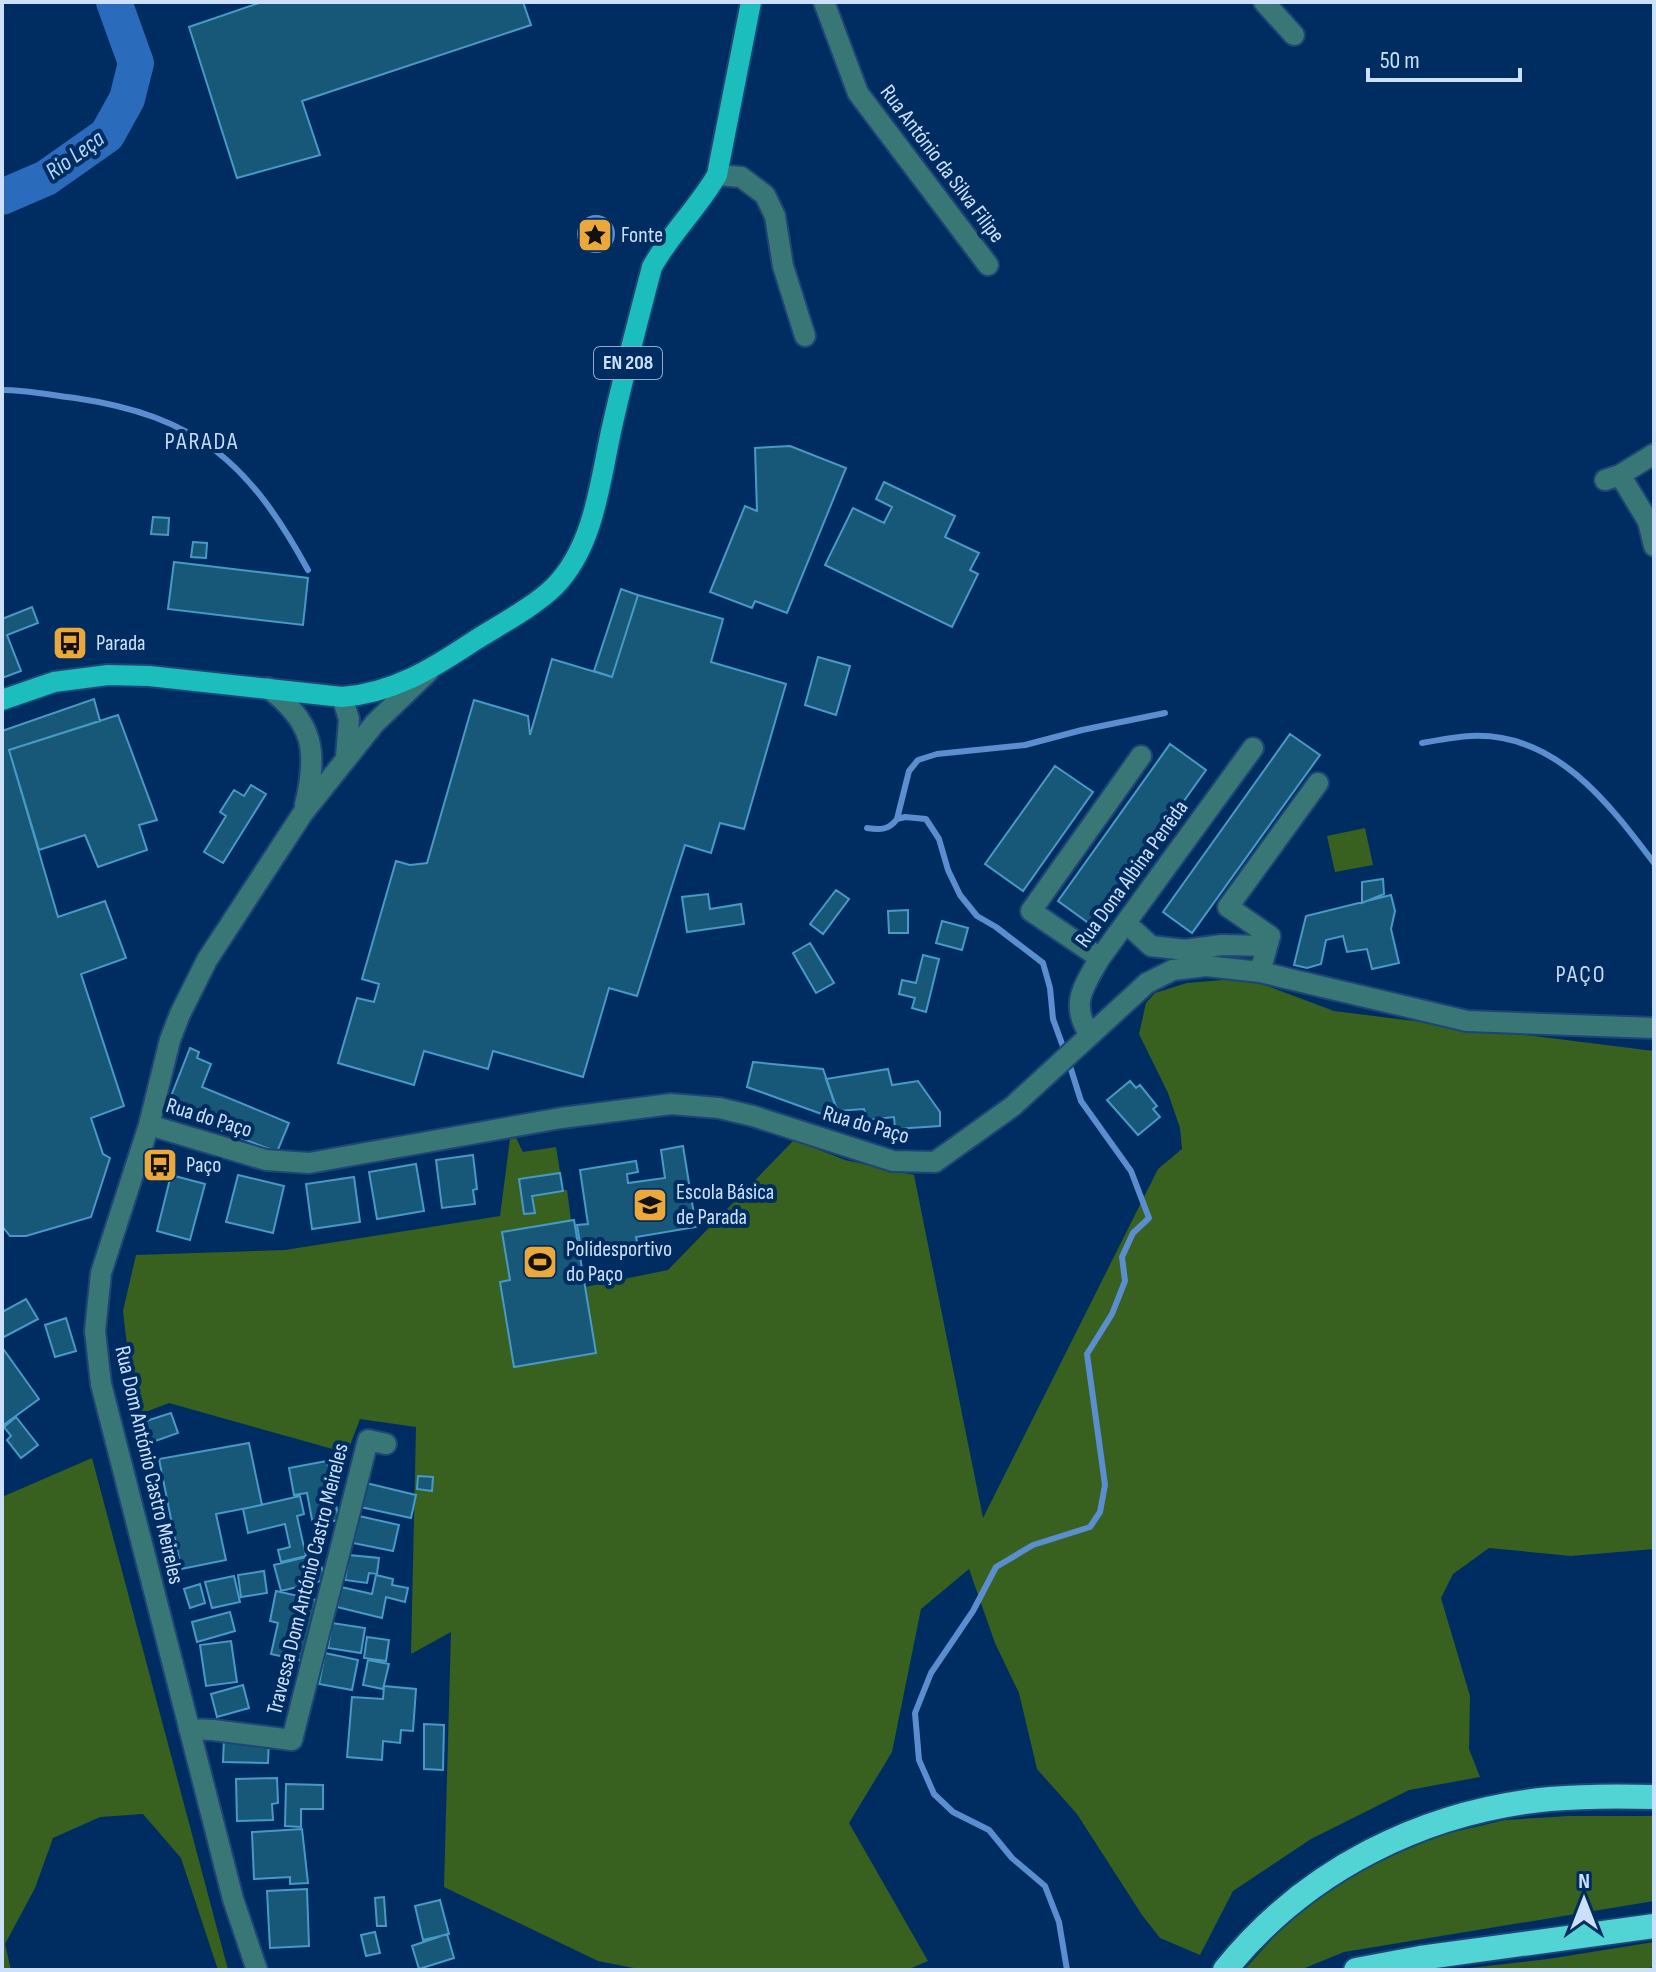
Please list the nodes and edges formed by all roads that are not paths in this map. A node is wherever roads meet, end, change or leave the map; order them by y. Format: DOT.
graph roads {
  1 [pos="751,2"];
  2 [pos="824,2"];
  3 [pos="1264,2"];
  4 [pos="1294,35"];
  5 [pos="717,175"];
  6 [pos="988,265"];
  7 [pos="805,336"];
  8 [pos="1654,454"];
  9 [pos="1654,546"];
  10 [pos="429,671"];
  11 [pos="268,688"];
  12 [pos="342,697"];
  13 [pos="2,700"];
  14 [pos="1253,748"];
  15 [pos="1141,756"];
  16 [pos="346,757"];
  17 [pos="1318,783"];
  18 [pos="303,813"];
  19 [pos="1126,923"];
  20 [pos="1267,946"];
  21 [pos="1100,958"];
  22 [pos="1260,972"];
  23 [pos="1654,1028"];
  24 [pos="1083,1042"];
  25 [pos="149,1125"];
  26 [pos="386,1444"];
  27 [pos="189,1729"];
  28 [pos="1654,1797"];
  29 [pos="1654,1926"];
  30 [pos="257,1970"];
  31 [pos="1225,1970"];
  32 [pos="1356,1970"];
  1 -- 5 [label="main road, EN 208"];
  2 -- 6 [label="street, Rua António da Silva Filipe"];
  3 -- 4 [label="street"];
  5 -- 7 [label="street"];
  5 -- 10 [label="main road, EN 208"];
  8 -- 9 [label="street"];
  10 -- 12 [label="main road, EN 208"];
  10 -- 16 [label="street, Rua Dom António Castro Meireles"];
  11 -- 12 [label="main road, EN 208"];
  11 -- 13 [label="main road, EN 208"];
  11 -- 18 [label="street, Rua Dom António Castro Meireles"];
  12 -- 16 [label="street"];
  14 -- 19 [label="street, Rua Dona Albina Penêda"];
  15 -- 21 [label="street"];
  16 -- 18 [label="street, Rua Dom António Castro Meireles"];
  17 -- 20 [label="street"];
  18 -- 25 [label="street, Rua Dom António Castro Meireles"];
  19 -- 20 [label="street"];
  19 -- 21 [label="street, Rua Dona Albina Penêda"];
  20 -- 22 [label="street"];
  21 -- 24 [label="street, Rua Dona Albina Penêda"];
  22 -- 23 [label="street, Rua do Paço"];
  22 -- 24 [label="street, Rua do Paço"];
  24 -- 25 [label="street, Rua do Paço"];
  25 -- 27 [label="street, Rua Dom António Castro Meireles"];
  26 -- 27 [label="street, Travessa Dom António Castro Meireles"];
  27 -- 30 [label="street, Rua Dom António Castro Meireles"];
  28 -- 31 [label="highway"];
  29 -- 32 [label="highway"];
}
